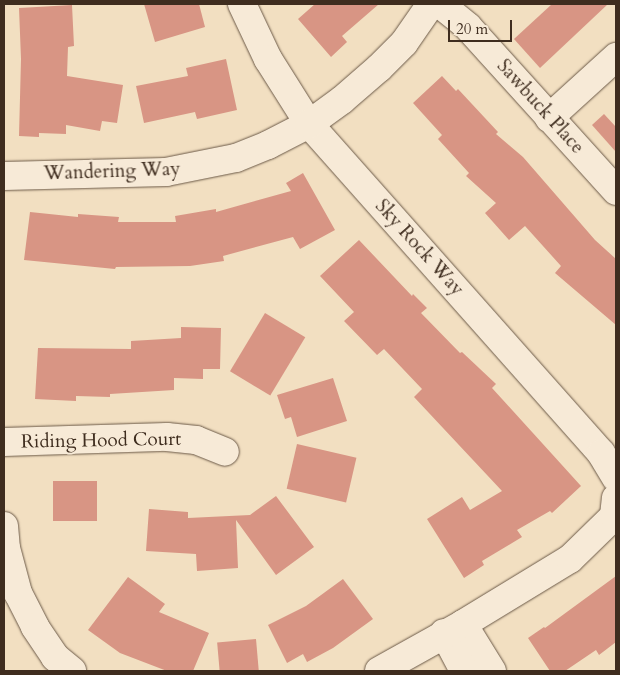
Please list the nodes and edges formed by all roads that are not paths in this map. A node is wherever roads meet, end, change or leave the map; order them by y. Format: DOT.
graph roads {
  1 [pos="242,4"];
  2 [pos="431,4"];
  3 [pos="440,4"];
  4 [pos="616,57"];
  5 [pos="549,118"];
  6 [pos="309,124"];
  7 [pos="4,176"];
  8 [pos="616,191"];
  9 [pos="4,442"];
  10 [pos="225,452"];
  11 [pos="616,478"];
  12 [pos="616,498"];
  13 [pos="4,526"];
  14 [pos="453,629"];
  15 [pos="56,666"];
  16 [pos="379,671"];
  17 [pos="464,671"];
  18 [pos="492,671"];
  1 -- 6 [label="street, Sky Rock Way"];
  2 -- 6 [label="street, Wandering Way"];
  3 -- 5 [label="street, Sawbuck Place"];
  4 -- 5 [label="street"];
  5 -- 8 [label="street, Sawbuck Place"];
  6 -- 7 [label="street, Wandering Way"];
  6 -- 11 [label="street, Sky Rock Way"];
  9 -- 10 [label="street, Riding Hood Court"];
  12 -- 14 [label="street"];
  13 -- 15 [label="street"];
  14 -- 16 [label="street"];
  14 -- 17 [label="street"];
  14 -- 18 [label="street"];
}
